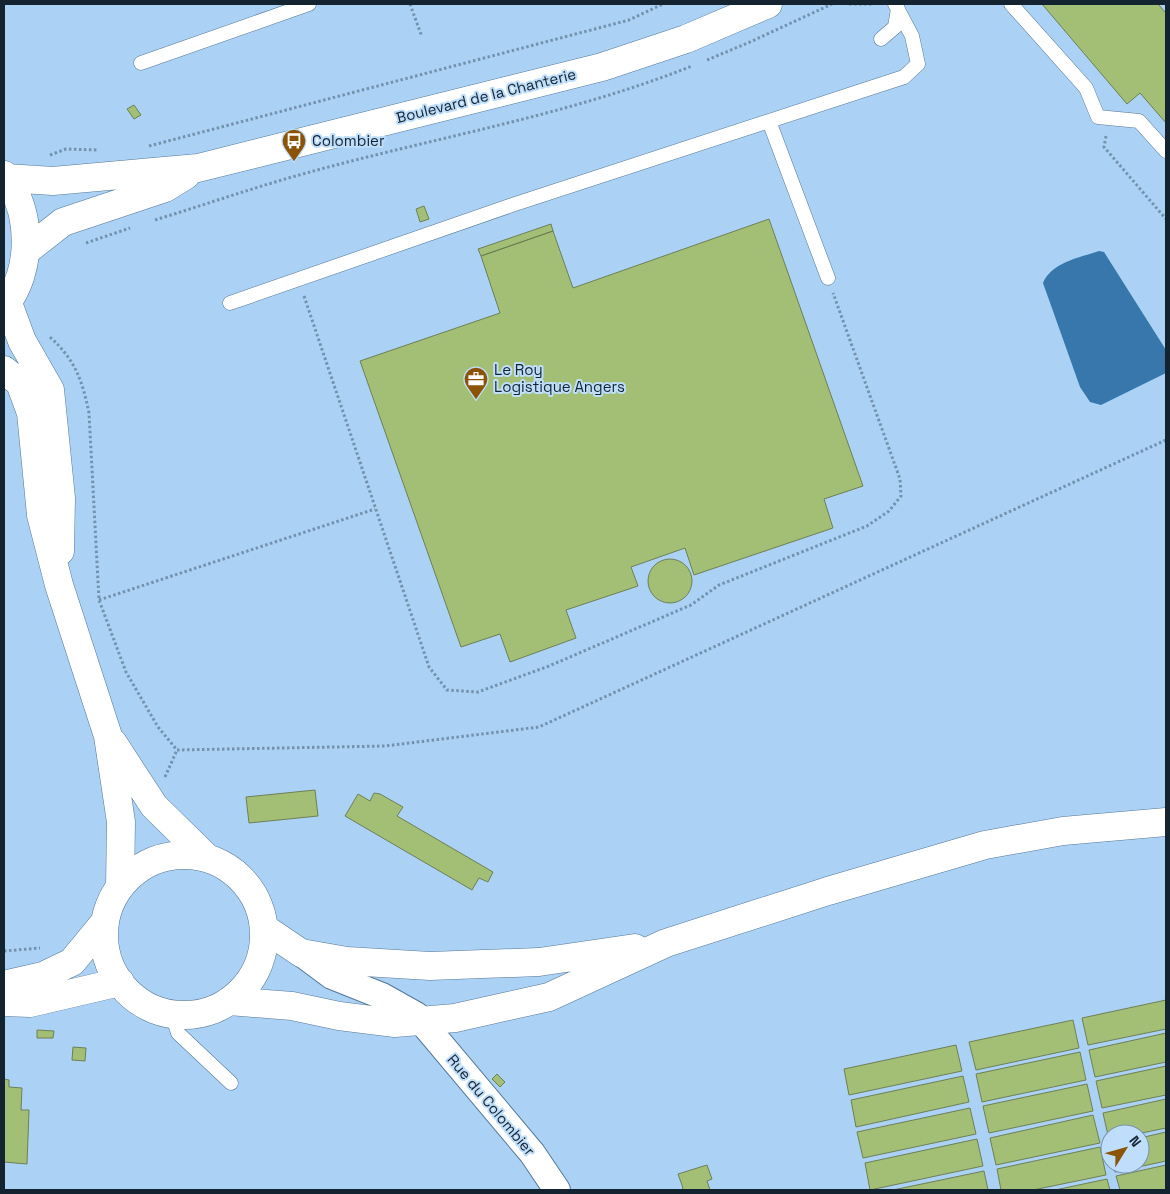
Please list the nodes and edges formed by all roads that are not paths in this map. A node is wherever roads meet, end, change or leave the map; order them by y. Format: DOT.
graph roads {
  1 [pos="309,4"];
  2 [pos="1011,4"];
  3 [pos="896,6"];
  4 [pos="754,7"];
  5 [pos="881,39"];
  6 [pos="141,63"];
  7 [pos="769,121"];
  8 [pos="1166,152"];
  9 [pos="198,168"];
  10 [pos="5,177"];
  11 [pos="26,251"];
  12 [pos="828,278"];
  13 [pos="230,303"];
  14 [pos="6,305"];
  15 [pos="4,370"];
  16 [pos="59,585"];
  17 [pos="108,736"];
  18 [pos="1166,822"];
  19 [pos="207,858"];
  20 [pos="120,887"];
  21 [pos="105,922"];
  22 [pos="264,928"];
  23 [pos="666,943"];
  24 [pos="301,954"];
  25 [pos="120,982"];
  26 [pos="4,985"];
  27 [pos="229,1001"];
  28 [pos="4,1002"];
  29 [pos="172,1014"];
  30 [pos="422,1022"];
  31 [pos="231,1083"];
  32 [pos="557,1190"];
  1 -- 6 [label="lane"];
  2 -- 8 [label="lane"];
  3 -- 5 [label="lane"];
  3 -- 7 [label="lane"];
  4 -- 9 [label="street, Boulevard de la Chanterie"];
  7 -- 12 [label="lane"];
  7 -- 13 [label="lane"];
  9 -- 10 [label="street, Boulevard de la Chanterie"];
  9 -- 11 [label="street, Boulevard de la Chanterie"];
  10 -- 11 [label="street"];
  11 -- 14 [label="street"];
  14 -- 16 [label="street"];
  15 -- 16 [label="street"];
  16 -- 17 [label="street"];
  17 -- 19 [label="street"];
  17 -- 20 [label="street"];
  18 -- 23 [label="street"];
  19 -- 20 [label="street"];
  19 -- 22 [label="street"];
  20 -- 21 [label="street"];
  21 -- 25 [label="street"];
  21 -- 26 [label="street"];
  22 -- 24 [label="street"];
  22 -- 27 [label="street"];
  23 -- 24 [label="street"];
  23 -- 30 [label="street"];
  24 -- 30 [label="street, Rue du Colombier"];
  25 -- 28 [label="street"];
  25 -- 29 [label="street"];
  27 -- 29 [label="street"];
  27 -- 30 [label="street"];
  29 -- 31 [label="lane"];
  30 -- 32 [label="street, Rue du Colombier"];
}
